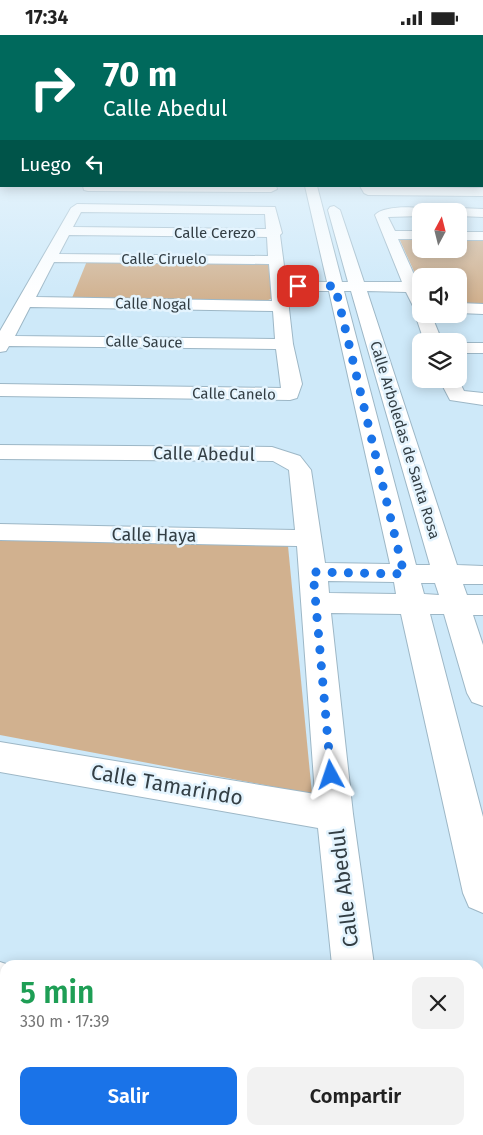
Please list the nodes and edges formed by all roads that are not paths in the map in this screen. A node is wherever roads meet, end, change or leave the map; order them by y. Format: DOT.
graph roads {
  1 [pos="314,197"];
  2 [pos="329,197"];
  3 [pos="412,212"];
  4 [pos="468,212"];
  5 [pos="483,213"];
  6 [pos="65,231"];
  7 [pos="275,233"];
  8 [pos="389,235"];
  9 [pos="412,235"];
  10 [pos="468,236"];
  11 [pos="483,236"];
  12 [pos="50,258"];
  13 [pos="277,260"];
  14 [pos="278,282"];
  15 [pos="345,282"];
  16 [pos="410,282"];
  17 [pos="412,287"];
  18 [pos="26,302"];
  19 [pos="281,306"];
  20 [pos="467,308"];
  21 [pos="483,309"];
  22 [pos="2,344"];
  23 [pos="284,344"];
  24 [pos="467,348"];
  25 [pos="483,348"];
  26 [pos="453,388"];
  27 [pos="0,390"];
  28 [pos="483,399"];
  29 [pos="0,451"];
  30 [pos="0,532"];
  31 [pos="308,538"];
  32 [pos="404,574"];
  33 [pos="446,575"];
  34 [pos="483,575"];
  35 [pos="314,587"];
  36 [pos="411,604"];
  37 [pos="455,605"];
  38 [pos="483,605"];
  39 [pos="483,693"];
  40 [pos="0,757"];
  41 [pos="335,814"];
  42 [pos="483,893"];
  43 [pos="351,960"];
  1 -- 15 [label="street, Calle Arboledas de Santa Rosa"];
  2 -- 15 [label="street, Calle Arboledas de Santa Rosa"];
  3 -- 8 [label="street"];
  4 -- 5 [label="street"];
  6 -- 7 [label="street, Calle Cerezo"];
  6 -- 7 [label="street, Calle Canelo"];
  6 -- 12 [label="street, Calle Canelo"];
  7 -- 13 [label="street, Calle Canelo"];
  8 -- 9 [label="street"];
  8 -- 16 [label="street"];
  10 -- 11 [label="street"];
  12 -- 13 [label="street, Calle Ciruelo"];
  12 -- 18 [label="street, Calle Canelo"];
  13 -- 14 [label="street, Calle Canelo"];
  14 -- 15 [label="street"];
  14 -- 19 [label="street, Calle Canelo"];
  15 -- 16 [label="street"];
  15 -- 32 [label="street, Calle Arboledas de Santa Rosa"];
  15 -- 33 [label="street, Calle Arboledas de Santa Rosa"];
  16 -- 17 [label="street"];
  18 -- 19 [label="street, Calle Nogal"];
  18 -- 22 [label="street, Calle Canelo"];
  19 -- 23 [label="street, Calle Canelo"];
  20 -- 21 [label="street"];
  22 -- 23 [label="street, Calle Sauce"];
  23 -- 27 [label="street, Calle Canelo"];
  24 -- 25 [label="street"];
  26 -- 28 [label="street"];
  29 -- 31 [label="street, Calle Abedul"];
  30 -- 31 [label="street, Calle Haya"];
  31 -- 35 [label="street, Calle Abedul"];
  32 -- 33 [label="street"];
  32 -- 35 [label="street"];
  32 -- 36 [label="street, Calle Arboledas de Santa Rosa"];
  33 -- 34 [label="street"];
  33 -- 37 [label="street, Calle Arboledas de Santa Rosa"];
  35 -- 36 [label="street"];
  35 -- 41 [label="street, Calle Abedul"];
  36 -- 37 [label="street"];
  36 -- 42 [label="street, Calle Arboledas de Santa Rosa"];
  37 -- 38 [label="street"];
  37 -- 39 [label="street, Calle Arboledas de Santa Rosa"];
  40 -- 41 [label="street, Calle Tamarindo"];
  41 -- 43 [label="street, Calle Abedul"];
}
